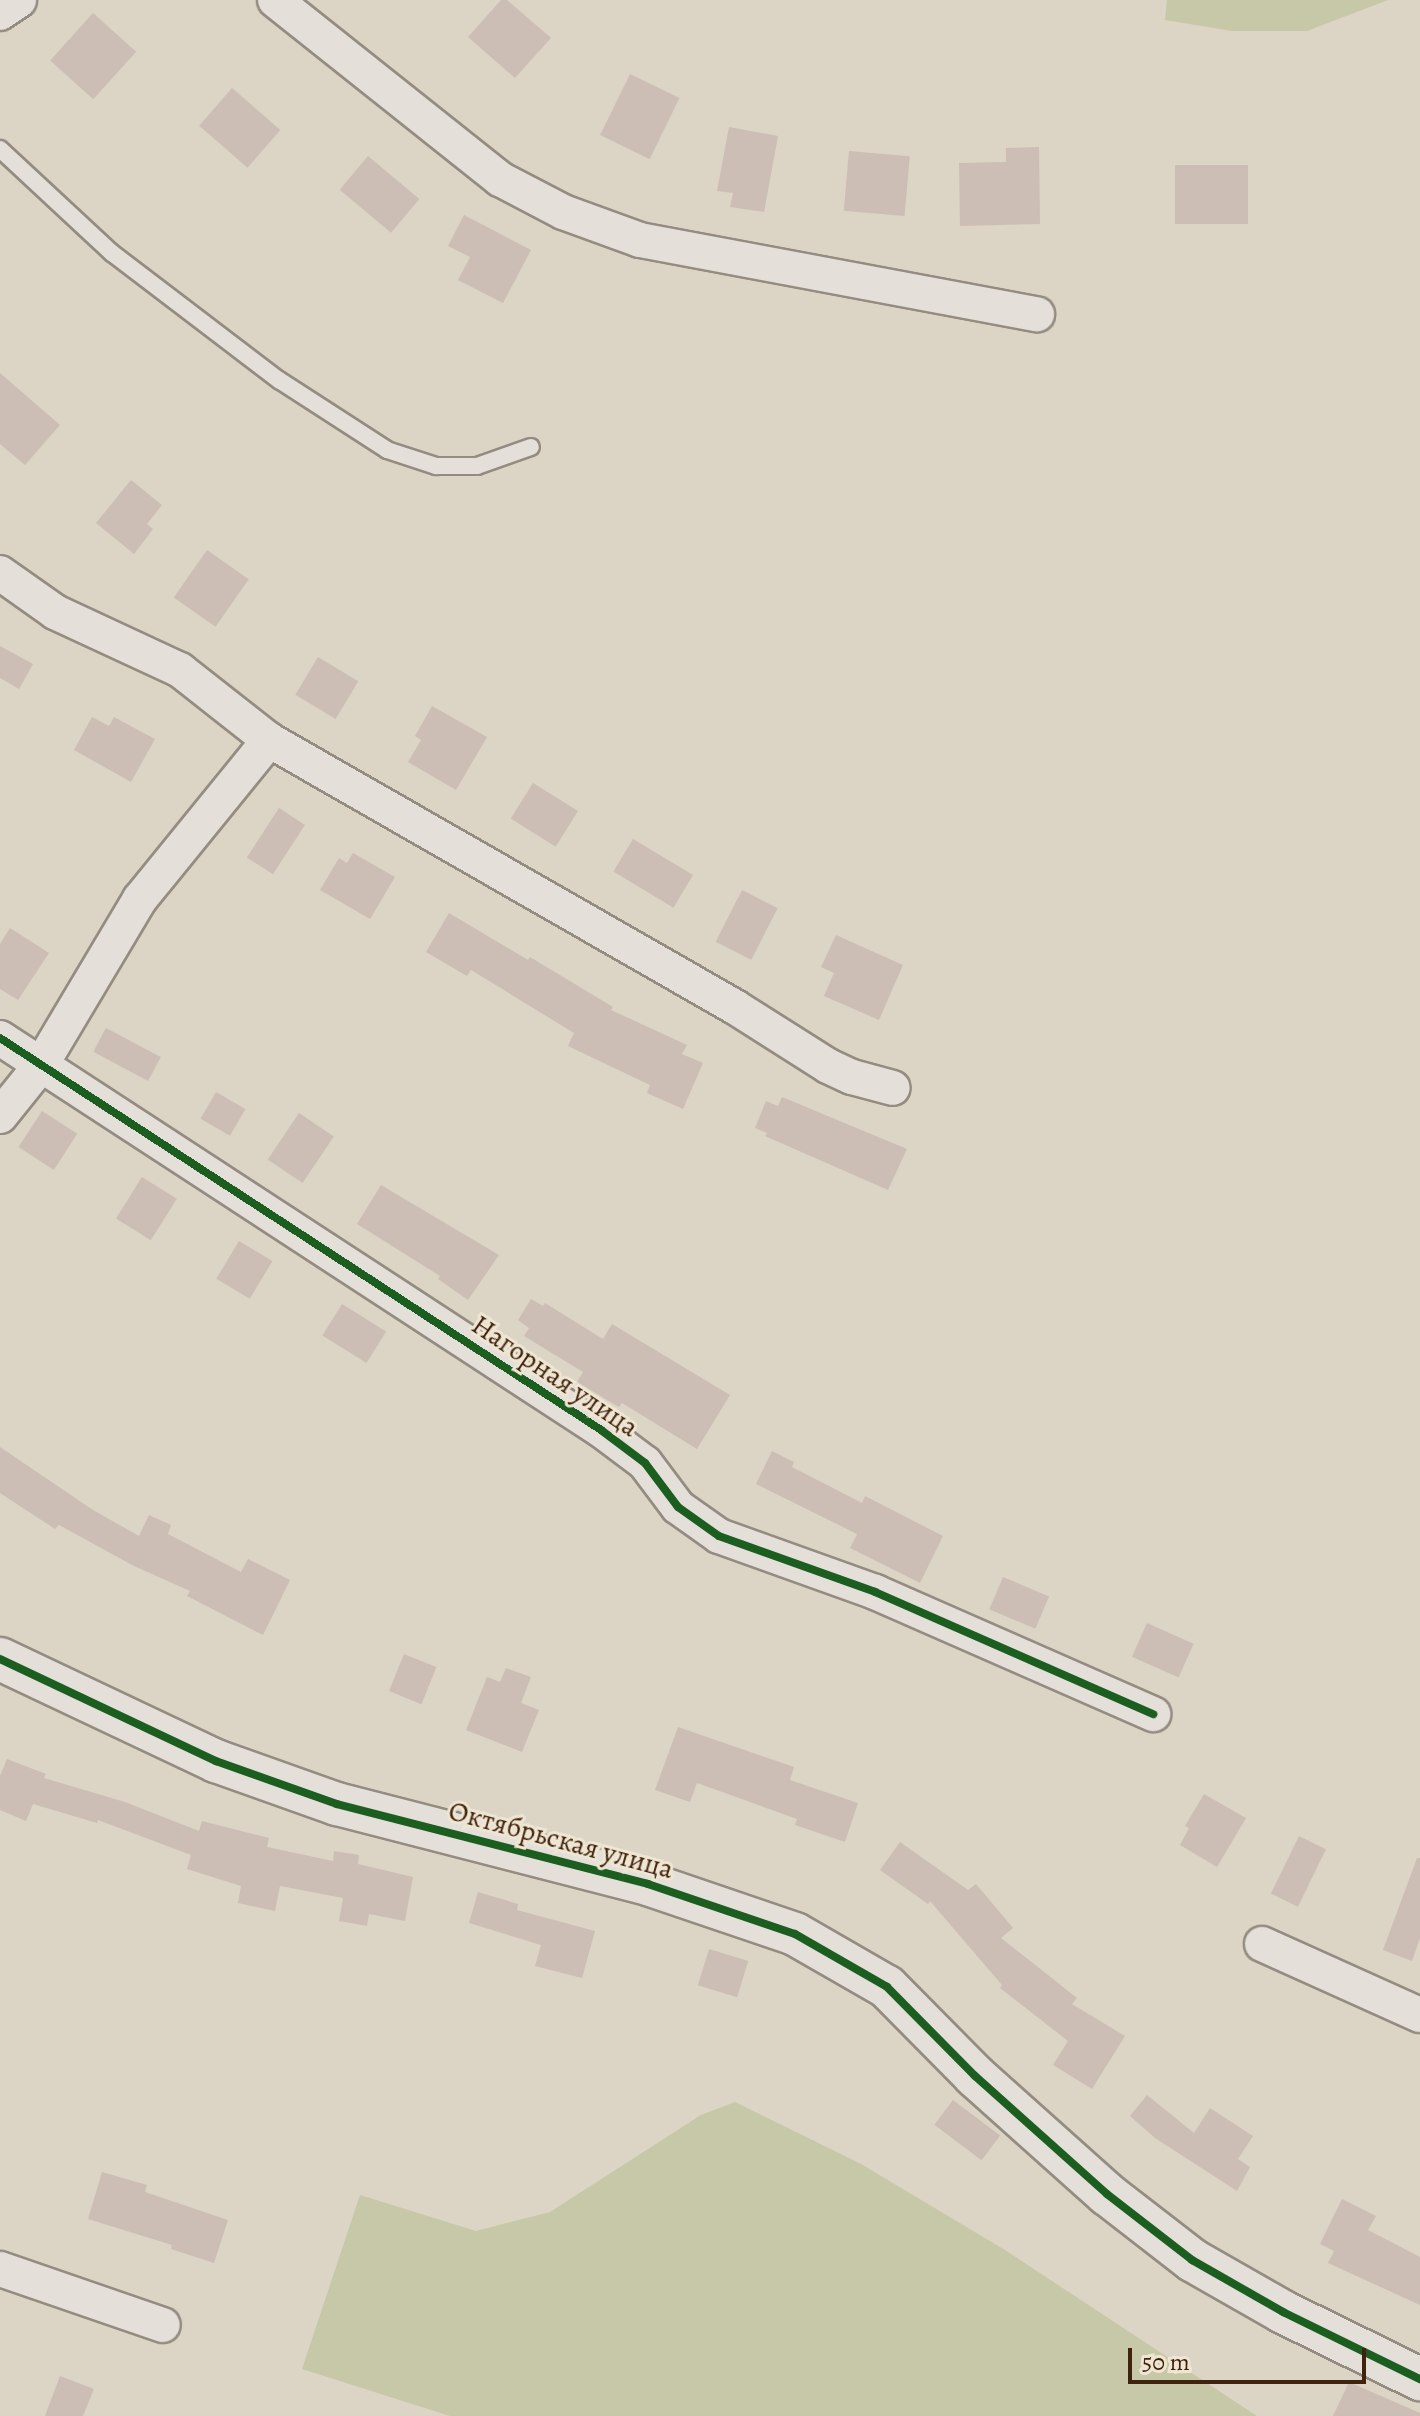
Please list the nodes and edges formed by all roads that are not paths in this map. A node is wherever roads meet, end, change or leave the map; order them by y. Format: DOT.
graph roads {
  1 [pos="19,0"];
  2 [pos="275,0"];
  3 [pos="0,13"];
  4 [pos="0,149"];
  5 [pos="1037,314"];
  6 [pos="531,447"];
  7 [pos="0,573"];
  8 [pos="269,740"];
  9 [pos="0,1038"];
  10 [pos="41,1065"];
  11 [pos="893,1088"];
  12 [pos="0,1116"];
  13 [pos="0,1659"];
  14 [pos="1153,1714"];
  15 [pos="1262,1944"];
  16 [pos="1420,2015"];
  17 [pos="0,2269"];
  18 [pos="163,2325"];
  19 [pos="1420,2379"];
  1 -- 3 [label="street"];
  2 -- 5 [label="street"];
  4 -- 6 [label="lane"];
  7 -- 8 [label="street"];
  8 -- 10 [label="street"];
  8 -- 11 [label="street"];
  9 -- 10 [label="street, Нагорная улица"];
  10 -- 12 [label="street"];
  10 -- 14 [label="street, Нагорная улица"];
  13 -- 19 [label="street, Октябрьская улица"];
  15 -- 16 [label="street"];
  17 -- 18 [label="street"];
}
